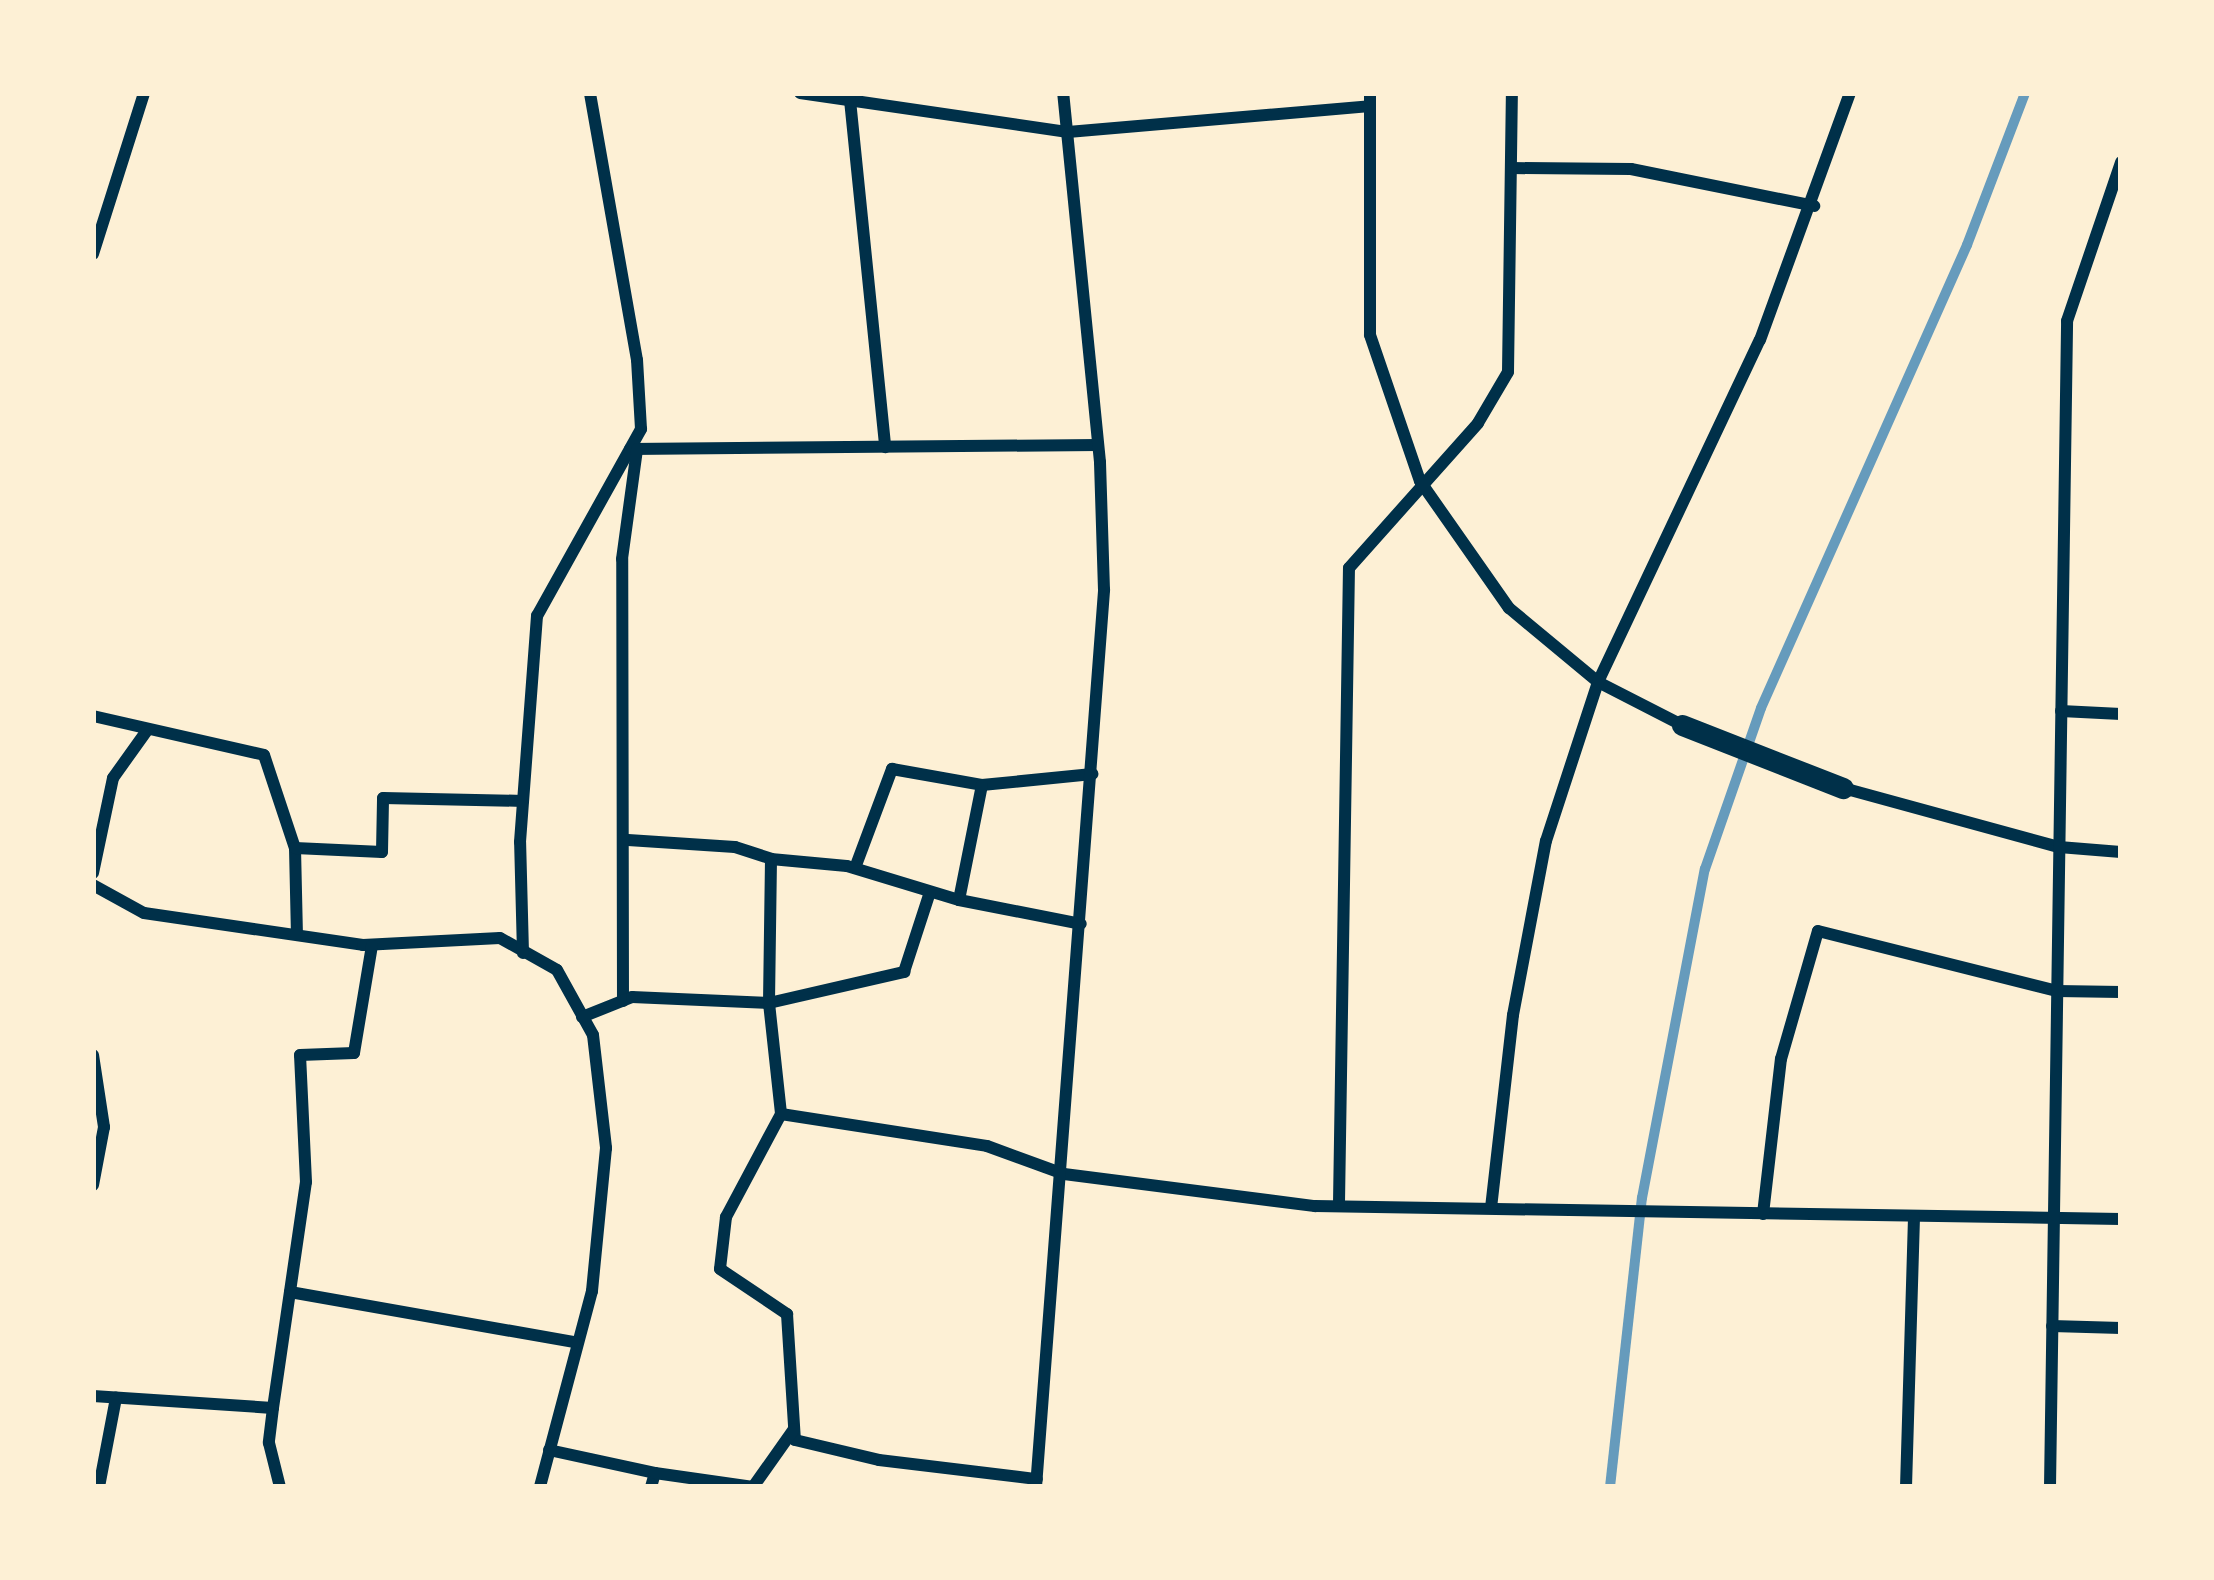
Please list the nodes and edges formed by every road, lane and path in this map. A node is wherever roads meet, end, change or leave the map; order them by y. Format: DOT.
graph roads {
  1 [pos="145,93"];
  2 [pos="590,93"];
  3 [pos="800,93"];
  4 [pos="1063,93"];
  5 [pos="1512,93"];
  6 [pos="1850,93"];
  7 [pos="1370,99"];
  8 [pos="850,100"];
  9 [pos="1068,132"];
  10 [pos="2121,162"];
  11 [pos="1510,168"];
  12 [pos="1814,206"];
  13 [pos="93,254"];
  14 [pos="1098,445"];
  15 [pos="886,447"];
  16 [pos="633,449"];
  17 [pos="1420,481"];
  18 [pos="1598,682"];
  19 [pos="2061,711"];
  20 [pos="2121,714"];
  21 [pos="93,716"];
  22 [pos="1682,725"];
  23 [pos="148,729"];
  24 [pos="1092,774"];
  25 [pos="982,785"];
  26 [pos="1843,788"];
  27 [pos="523,801"];
  28 [pos="628,840"];
  29 [pos="2059,847"];
  30 [pos="295,848"];
  31 [pos="2121,852"];
  32 [pos="771,860"];
  33 [pos="855,868"];
  34 [pos="93,873"];
  35 [pos="93,885"];
  36 [pos="930,892"];
  37 [pos="958,900"];
  38 [pos="1081,924"];
  39 [pos="297,933"];
  40 [pos="372,945"];
  41 [pos="523,953"];
  42 [pos="2057,991"];
  43 [pos="2121,992"];
  44 [pos="623,1001"];
  45 [pos="769,1003"];
  46 [pos="582,1017"];
  47 [pos="93,1055"];
  48 [pos="781,1114"];
  49 [pos="99,1126"];
  50 [pos="1064,1174"];
  51 [pos="93,1185"];
  52 [pos="1339,1203"];
  53 [pos="1491,1208"];
  54 [pos="1763,1214"];
  55 [pos="1914,1217"];
  56 [pos="2121,1219"];
  57 [pos="2054,1220"];
  58 [pos="290,1292"];
  59 [pos="2052,1326"];
  60 [pos="2121,1328"];
  61 [pos="575,1342"];
  62 [pos="93,1396"];
  63 [pos="116,1398"];
  64 [pos="273,1408"];
  65 [pos="794,1429"];
  66 [pos="549,1450"];
  67 [pos="653,1480"];
  68 [pos="1037,1483"];
  69 [pos="99,1487"];
  70 [pos="280,1487"];
  71 [pos="540,1487"];
  72 [pos="1906,1487"];
  73 [pos="2050,1487"];
  1 -- 13 [label="street"];
  2 -- 16 [label="street"];
  3 -- 8 [label="street"];
  4 -- 9 [label="street"];
  5 -- 11 [label="street"];
  6 -- 12 [label="street"];
  7 -- 9 [label="street"];
  7 -- 17 [label="street"];
  8 -- 9 [label="street"];
  8 -- 15 [label="street"];
  9 -- 14 [label="street"];
  10 -- 19 [label="street"];
  11 -- 12 [label="street"];
  11 -- 17 [label="street"];
  12 -- 18 [label="street"];
  14 -- 15 [label="street"];
  14 -- 24 [label="street"];
  15 -- 16 [label="street"];
  16 -- 27 [label="street"];
  16 -- 28 [label="street"];
  17 -- 18 [label="street"];
  17 -- 52 [label="street"];
  18 -- 22 [label="street"];
  18 -- 53 [label="street"];
  19 -- 20 [label="street"];
  19 -- 29 [label="street"];
  21 -- 23 [label="street"];
  22 -- 26 [label="street"];
  23 -- 30 [label="street"];
  23 -- 34 [label="street"];
  24 -- 25 [label="street"];
  24 -- 38 [label="street"];
  25 -- 33 [label="street"];
  25 -- 37 [label="street"];
  26 -- 29 [label="street"];
  27 -- 30 [label="street"];
  27 -- 41 [label="street"];
  28 -- 32 [label="street"];
  28 -- 44 [label="street"];
  29 -- 31 [label="street"];
  29 -- 42 [label="street"];
  30 -- 39 [label="street"];
  32 -- 33 [label="street"];
  32 -- 45 [label="street"];
  33 -- 36 [label="street"];
  35 -- 39 [label="street"];
  36 -- 37 [label="street"];
  36 -- 45 [label="street"];
  37 -- 38 [label="street"];
  38 -- 50 [label="street"];
  39 -- 40 [label="street"];
  40 -- 41 [label="street"];
  40 -- 58 [label="street"];
  41 -- 46 [label="street"];
  42 -- 43 [label="street"];
  42 -- 54 [label="street"];
  42 -- 57 [label="street"];
  44 -- 45 [label="street"];
  44 -- 46 [label="street"];
  45 -- 48 [label="street"];
  46 -- 61 [label="street"];
  47 -- 49 [label="street"];
  48 -- 50 [label="street"];
  48 -- 65 [label="street"];
  49 -- 51 [label="street"];
  50 -- 52 [label="street"];
  50 -- 68 [label="street"];
  52 -- 53 [label="street"];
  53 -- 54 [label="street"];
  54 -- 55 [label="street"];
  55 -- 57 [label="street"];
  55 -- 72 [label="street"];
  56 -- 57 [label="street"];
  57 -- 59 [label="street"];
  58 -- 61 [label="street"];
  58 -- 64 [label="street"];
  59 -- 60 [label="street"];
  59 -- 73 [label="street"];
  61 -- 66 [label="street"];
  62 -- 63 [label="street"];
  63 -- 64 [label="street"];
  63 -- 69 [label="street"];
  64 -- 70 [label="street"];
  65 -- 67 [label="street"];
  65 -- 68 [label="street"];
  66 -- 67 [label="street"];
  66 -- 71 [label="street"];
}
